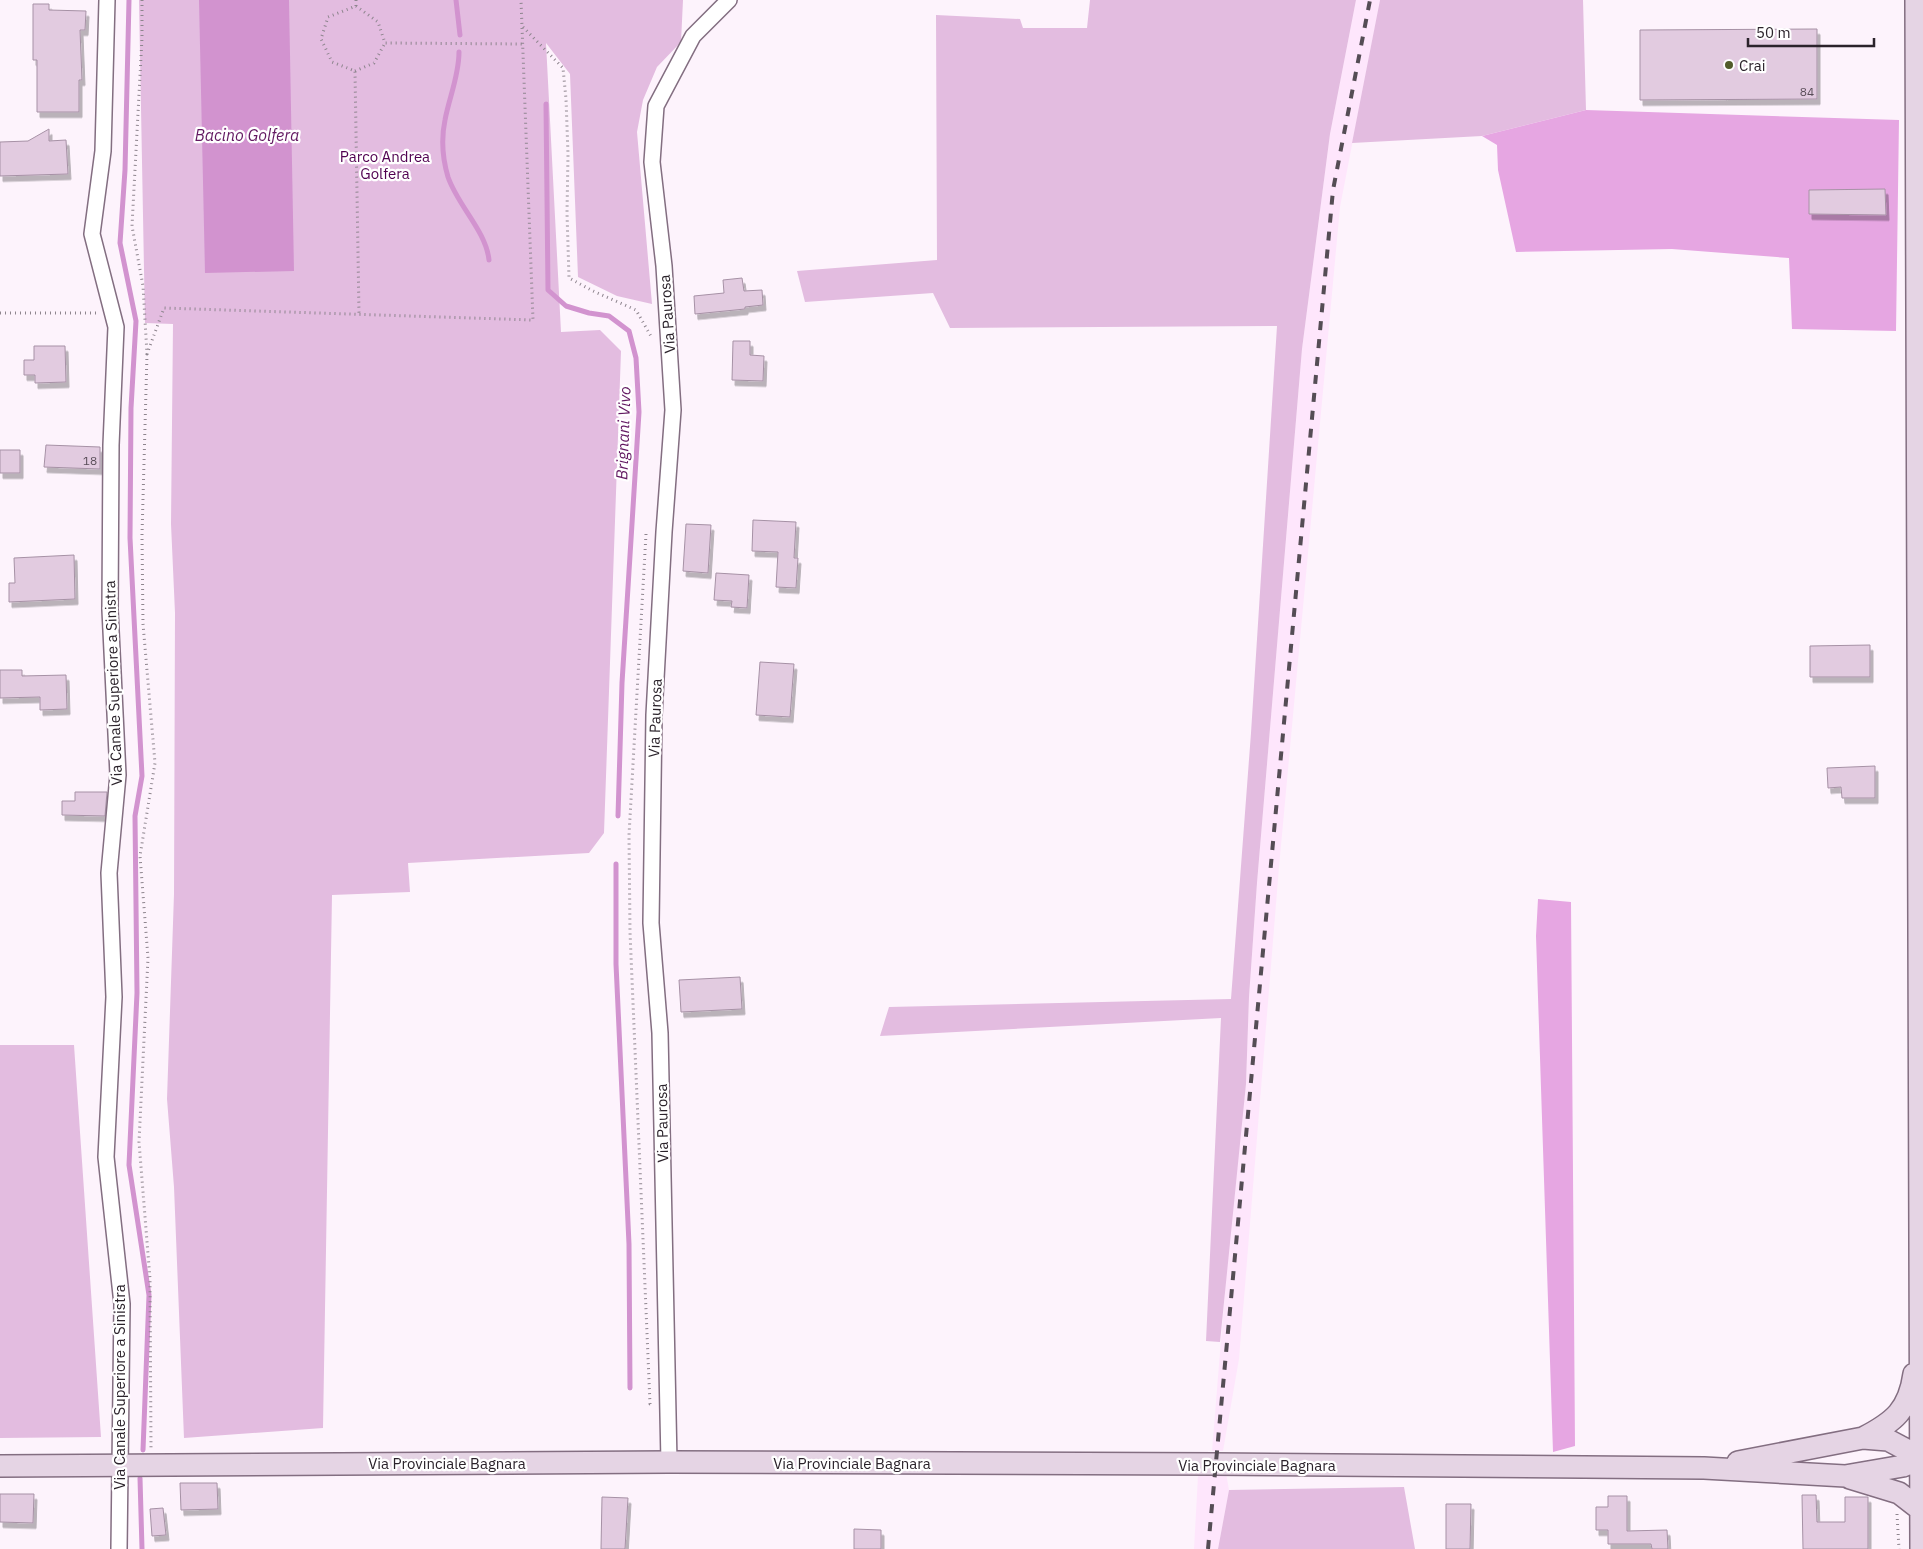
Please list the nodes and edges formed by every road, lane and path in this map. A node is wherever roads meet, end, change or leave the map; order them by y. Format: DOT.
graph roads {
  1 [pos="107,0"];
  2 [pos="142,0"];
  3 [pos="356,0"];
  4 [pos="521,0"];
  5 [pos="729,0"];
  6 [pos="1916,0"];
  7 [pos="356,6"];
  8 [pos="523,27"];
  9 [pos="385,44"];
  10 [pos="523,44"];
  11 [pos="355,71"];
  12 [pos="1920,99"];
  13 [pos="112,312"];
  14 [pos="0,313"];
  15 [pos="358,314"];
  16 [pos="652,345"];
  17 [pos="147,354"];
  18 [pos="1920,431"];
  19 [pos="647,529"];
  20 [pos="1920,1322"];
  21 [pos="668,1410"];
  22 [pos="1864,1438"];
  23 [pos="1923,1458"];
  24 [pos="669,1462"];
  25 [pos="151,1464"];
  26 [pos="120,1465"];
  27 [pos="0,1466"];
  28 [pos="1704,1468"];
  29 [pos="1845,1476"];
  30 [pos="1894,1492"];
  31 [pos="1921,1510"];
  32 [pos="119,1549"];
  33 [pos="1899,1549"];
  34 [pos="1921,1549"];
  1 -- 13 [label="street, Via Canale Superiore a Sinistra"];
  2 -- 17 [label="path"];
  3 -- 7 [label="path"];
  4 -- 8 [label="path"];
  5 -- 21 [label="street, Via Paurosa"];
  6 -- 12 [label="main road"];
  7 -- 9 [label="path"];
  7 -- 11 [label="path"];
  8 -- 10 [label="path"];
  8 -- 16 [label="path"];
  9 -- 10 [label="path"];
  9 -- 11 [label="path"];
  10 -- 15 [label="path"];
  11 -- 15 [label="path"];
  12 -- 18 [label="main road"];
  13 -- 14 [label="path"];
  13 -- 26 [label="street, Via Canale Superiore a Sinistra"];
  15 -- 17 [label="path"];
  17 -- 25 [label="path"];
  18 -- 20 [label="main road"];
  19 -- 21 [label="path"];
  20 -- 22 [label="main road, Via Provinciale Bagnara"];
  20 -- 23 [label="main road"];
  21 -- 24 [label="street, Via Paurosa"];
  22 -- 23 [label="main road, Via Provinciale Bagnara"];
  22 -- 28 [label="main road, Via Provinciale Bagnara"];
  23 -- 29 [label="main road, Via Provinciale Bagnara"];
  23 -- 31 [label="main road"];
  24 -- 25 [label="main road, Via Provinciale Bagnara"];
  24 -- 28 [label="main road, Via Provinciale Bagnara"];
  25 -- 26 [label="main road, Via Provinciale Bagnara"];
  26 -- 27 [label="main road, Via Provinciale Bagnara"];
  26 -- 32 [label="street, Via Canale Superiore a Sinistra"];
  28 -- 29 [label="main road, Via Provinciale Bagnara"];
  29 -- 30 [label="main road, Via Provinciale Bagnara"];
  30 -- 31 [label="main road, Via Provinciale Bagnara"];
  30 -- 33 [label="path"];
  31 -- 34 [label="main road"];
}
